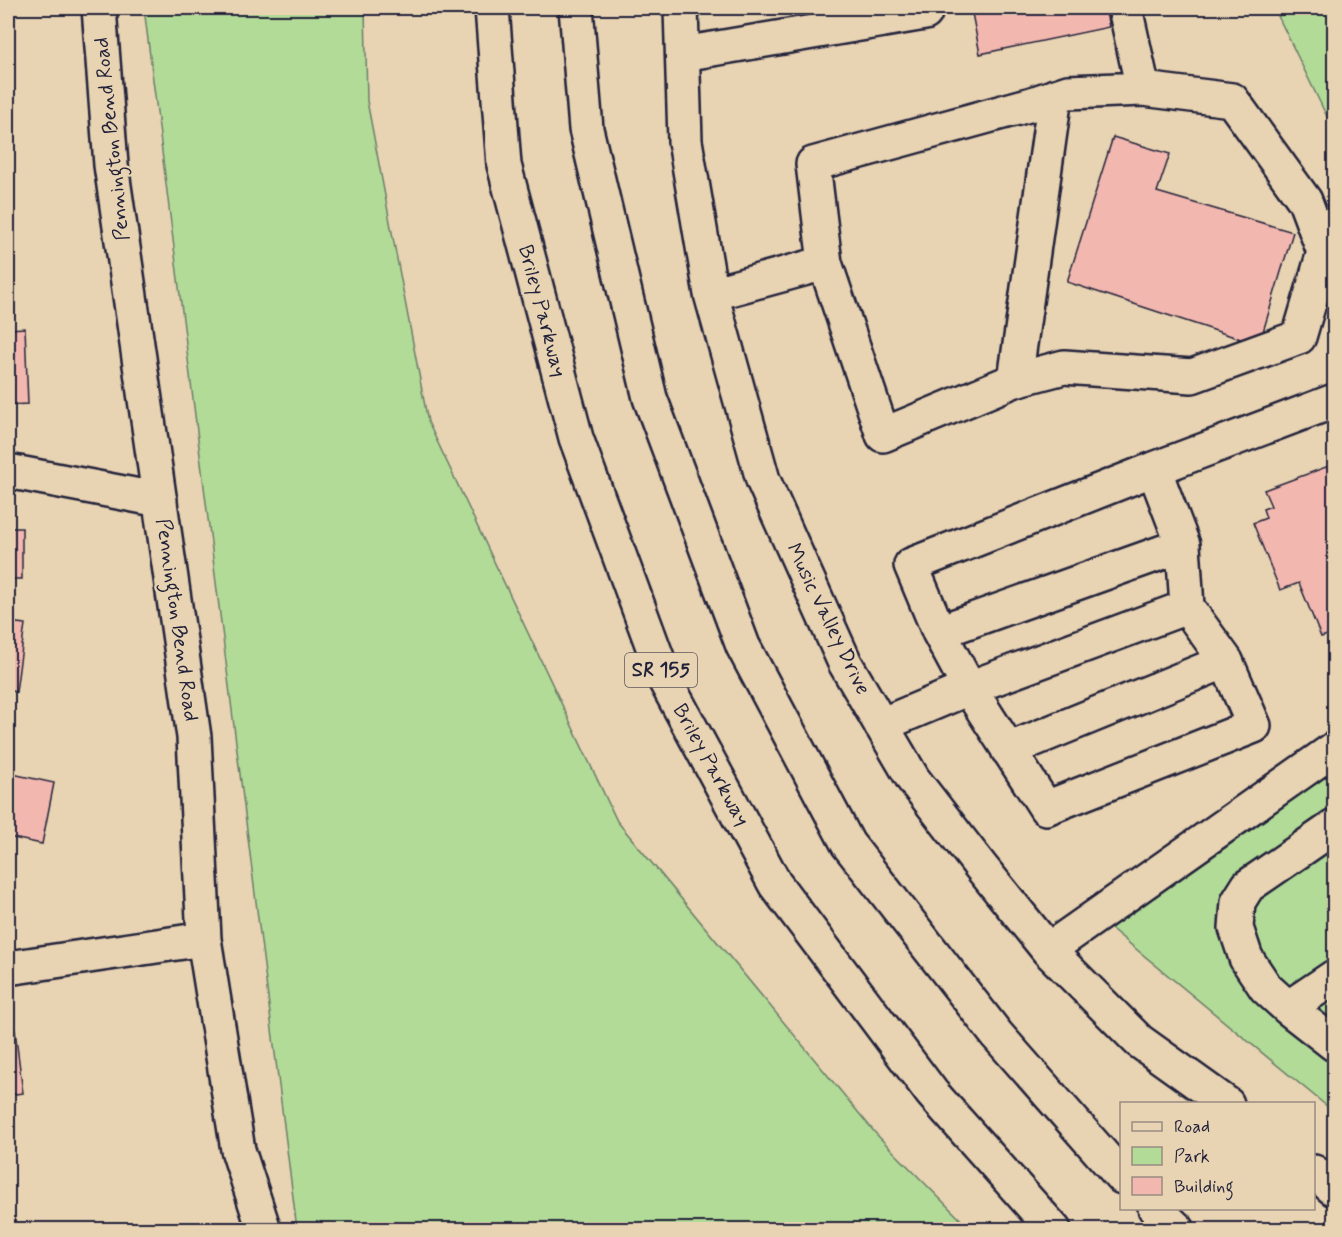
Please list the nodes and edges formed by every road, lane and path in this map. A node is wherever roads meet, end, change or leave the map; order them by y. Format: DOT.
graph roads {
  1 [pos="99,8"];
  2 [pos="492,8"];
  3 [pos="576,8"];
  4 [pos="681,8"];
  5 [pos="923,8"];
  6 [pos="1125,8"];
  7 [pos="683,54"];
  8 [pos="1143,90"];
  9 [pos="1054,96"];
  10 [pos="825,263"];
  11 [pos="711,294"];
  12 [pos="1015,380"];
  13 [pos="1335,402"];
  14 [pos="1154,469"];
  15 [pos="8,471"];
  16 [pos="160,500"];
  17 [pos="1183,545"];
  18 [pos="1187,607"];
  19 [pos="939,632"];
  20 [pos="1226,662"];
  21 [pos="969,688"];
  22 [pos="881,725"];
  23 [pos="1335,749"];
  24 [pos="1008,750"];
  25 [pos="1335,827"];
  26 [pos="204,939"];
  27 [pos="1048,950"];
  28 [pos="8,968"];
  29 [pos="1335,977"];
  30 [pos="1288,1008"];
  31 [pos="1335,1044"];
  32 [pos="1224,1102"];
  33 [pos="1315,1173"];
  34 [pos="1120,1175"];
  35 [pos="1335,1189"];
  36 [pos="1156,1210"];
  37 [pos="264,1230"];
  38 [pos="1054,1230"];
  39 [pos="1178,1230"];
  1 -- 16 [label="main road, Pennington Bend Road"];
  2 -- 38 [label="main road, Briley Parkway / SR 155"];
  3 -- 34 [label="main road"];
  4 -- 7 [label="main road, Music Valley Drive"];
  5 -- 7 [label="main road"];
  6 -- 8 [label="main road"];
  7 -- 11 [label="main road, Music Valley Drive"];
  8 -- 9 [label="main road"];
  8 -- 12 [label="main road"];
  9 -- 10 [label="main road"];
  9 -- 12 [label="main road"];
  10 -- 11 [label="main road"];
  10 -- 12 [label="main road"];
  11 -- 22 [label="main road, Music Valley Drive"];
  13 -- 14 [label="main road"];
  14 -- 17 [label="main road"];
  14 -- 19 [label="main road"];
  15 -- 16 [label="main road"];
  16 -- 26 [label="main road, Pennington Bend Road"];
  17 -- 18 [label="main road"];
  17 -- 19 [label="main road"];
  18 -- 20 [label="main road"];
  18 -- 21 [label="main road"];
  19 -- 21 [label="main road"];
  20 -- 24 [label="main road"];
  20 -- 24 [label="main road"];
  21 -- 22 [label="main road"];
  21 -- 24 [label="main road"];
  22 -- 27 [label="main road, Music Valley Drive"];
  23 -- 27 [label="main road"];
  25 -- 30 [label="main road"];
  26 -- 28 [label="main road"];
  26 -- 37 [label="main road, Pennington Bend Road"];
  27 -- 32 [label="main road, Music Valley Drive"];
  29 -- 30 [label="main road"];
  30 -- 31 [label="main road"];
  33 -- 35 [label="main road"];
  36 -- 39 [label="main road"];
}
